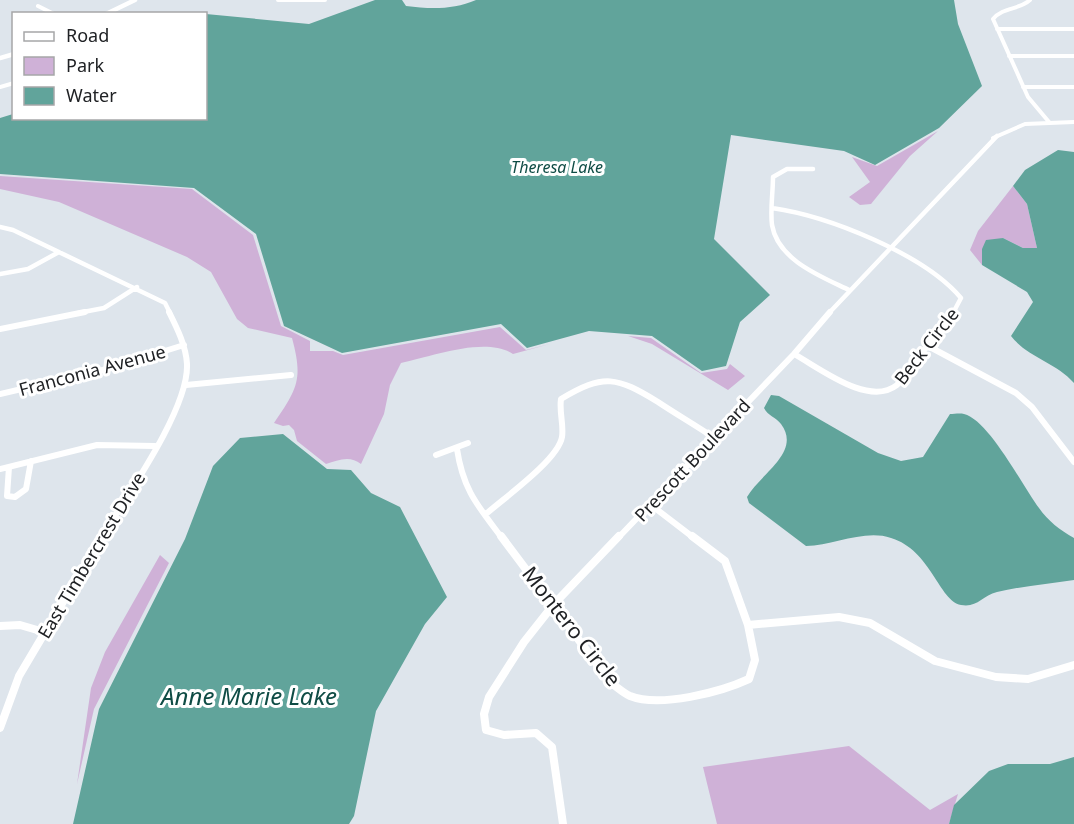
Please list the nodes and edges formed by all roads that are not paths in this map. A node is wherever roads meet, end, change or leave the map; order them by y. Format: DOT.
graph roads {
  1 [pos="135,0"];
  2 [pos="278,0"];
  3 [pos="326,0"];
  4 [pos="1030,0"];
  5 [pos="38,6"];
  6 [pos="50,12"];
  7 [pos="110,12"];
  8 [pos="1074,28"];
  9 [pos="997,29"];
  10 [pos="1009,56"];
  11 [pos="1074,56"];
  12 [pos="1023,87"];
  13 [pos="1074,87"];
  14 [pos="1048,122"];
  15 [pos="1074,122"];
  16 [pos="813,169"];
  17 [pos="772,208"];
  18 [pos="0,227"];
  19 [pos="890,250"];
  20 [pos="59,252"];
  21 [pos="0,274"];
  22 [pos="137,287"];
  23 [pos="849,290"];
  24 [pos="0,329"];
  25 [pos="184,345"];
  26 [pos="928,346"];
  27 [pos="794,354"];
  28 [pos="291,375"];
  29 [pos="186,385"];
  30 [pos="0,394"];
  31 [pos="713,437"];
  32 [pos="468,443"];
  33 [pos="155,446"];
  34 [pos="457,449"];
  35 [pos="436,455"];
  36 [pos="31,461"];
  37 [pos="1074,462"];
  38 [pos="9,466"];
  39 [pos="0,469"];
  40 [pos="651,505"];
  41 [pos="486,514"];
  42 [pos="554,604"];
  43 [pos="0,626"];
  44 [pos="748,626"];
  45 [pos="44,632"];
  46 [pos="1074,665"];
  47 [pos="0,728"];
  48 [pos="563,824"];
  1 -- 7 [label="street"];
  2 -- 3 [label="street"];
  4 -- 9 [label="street"];
  5 -- 6 [label="street"];
  8 -- 9 [label="street"];
  9 -- 10 [label="street"];
  10 -- 11 [label="street"];
  10 -- 12 [label="street"];
  12 -- 13 [label="street"];
  12 -- 14 [label="street"];
  14 -- 15 [label="street, Prescott Boulevard"];
  14 -- 19 [label="street, Prescott Boulevard"];
  16 -- 17 [label="street"];
  17 -- 19 [label="street, Beck Circle"];
  17 -- 23 [label="street"];
  18 -- 20 [label="street"];
  19 -- 23 [label="street, Prescott Boulevard"];
  19 -- 26 [label="street, Beck Circle"];
  20 -- 21 [label="street"];
  20 -- 22 [label="street"];
  22 -- 24 [label="street"];
  22 -- 25 [label="street"];
  23 -- 27 [label="street, Prescott Boulevard"];
  25 -- 29 [label="street"];
  25 -- 30 [label="street, Franconia Avenue"];
  26 -- 27 [label="street, Beck Circle"];
  26 -- 37 [label="street"];
  27 -- 31 [label="street, Prescott Boulevard"];
  28 -- 29 [label="street"];
  29 -- 33 [label="street, East Timbercrest Drive"];
  31 -- 40 [label="street, Prescott Boulevard"];
  31 -- 41 [label="street"];
  32 -- 34 [label="street"];
  33 -- 36 [label="street"];
  33 -- 45 [label="street, East Timbercrest Drive"];
  34 -- 35 [label="street"];
  34 -- 41 [label="street, Montero Circle"];
  36 -- 38 [label="street"];
  36 -- 38 [label="street"];
  38 -- 39 [label="street"];
  40 -- 42 [label="street, Prescott Boulevard"];
  40 -- 44 [label="street, Montero Circle"];
  41 -- 42 [label="street, Montero Circle"];
  42 -- 44 [label="street, Montero Circle"];
  42 -- 48 [label="street, Prescott Boulevard"];
  43 -- 45 [label="street"];
  44 -- 46 [label="street"];
  45 -- 47 [label="street, East Timbercrest Drive"];
}
